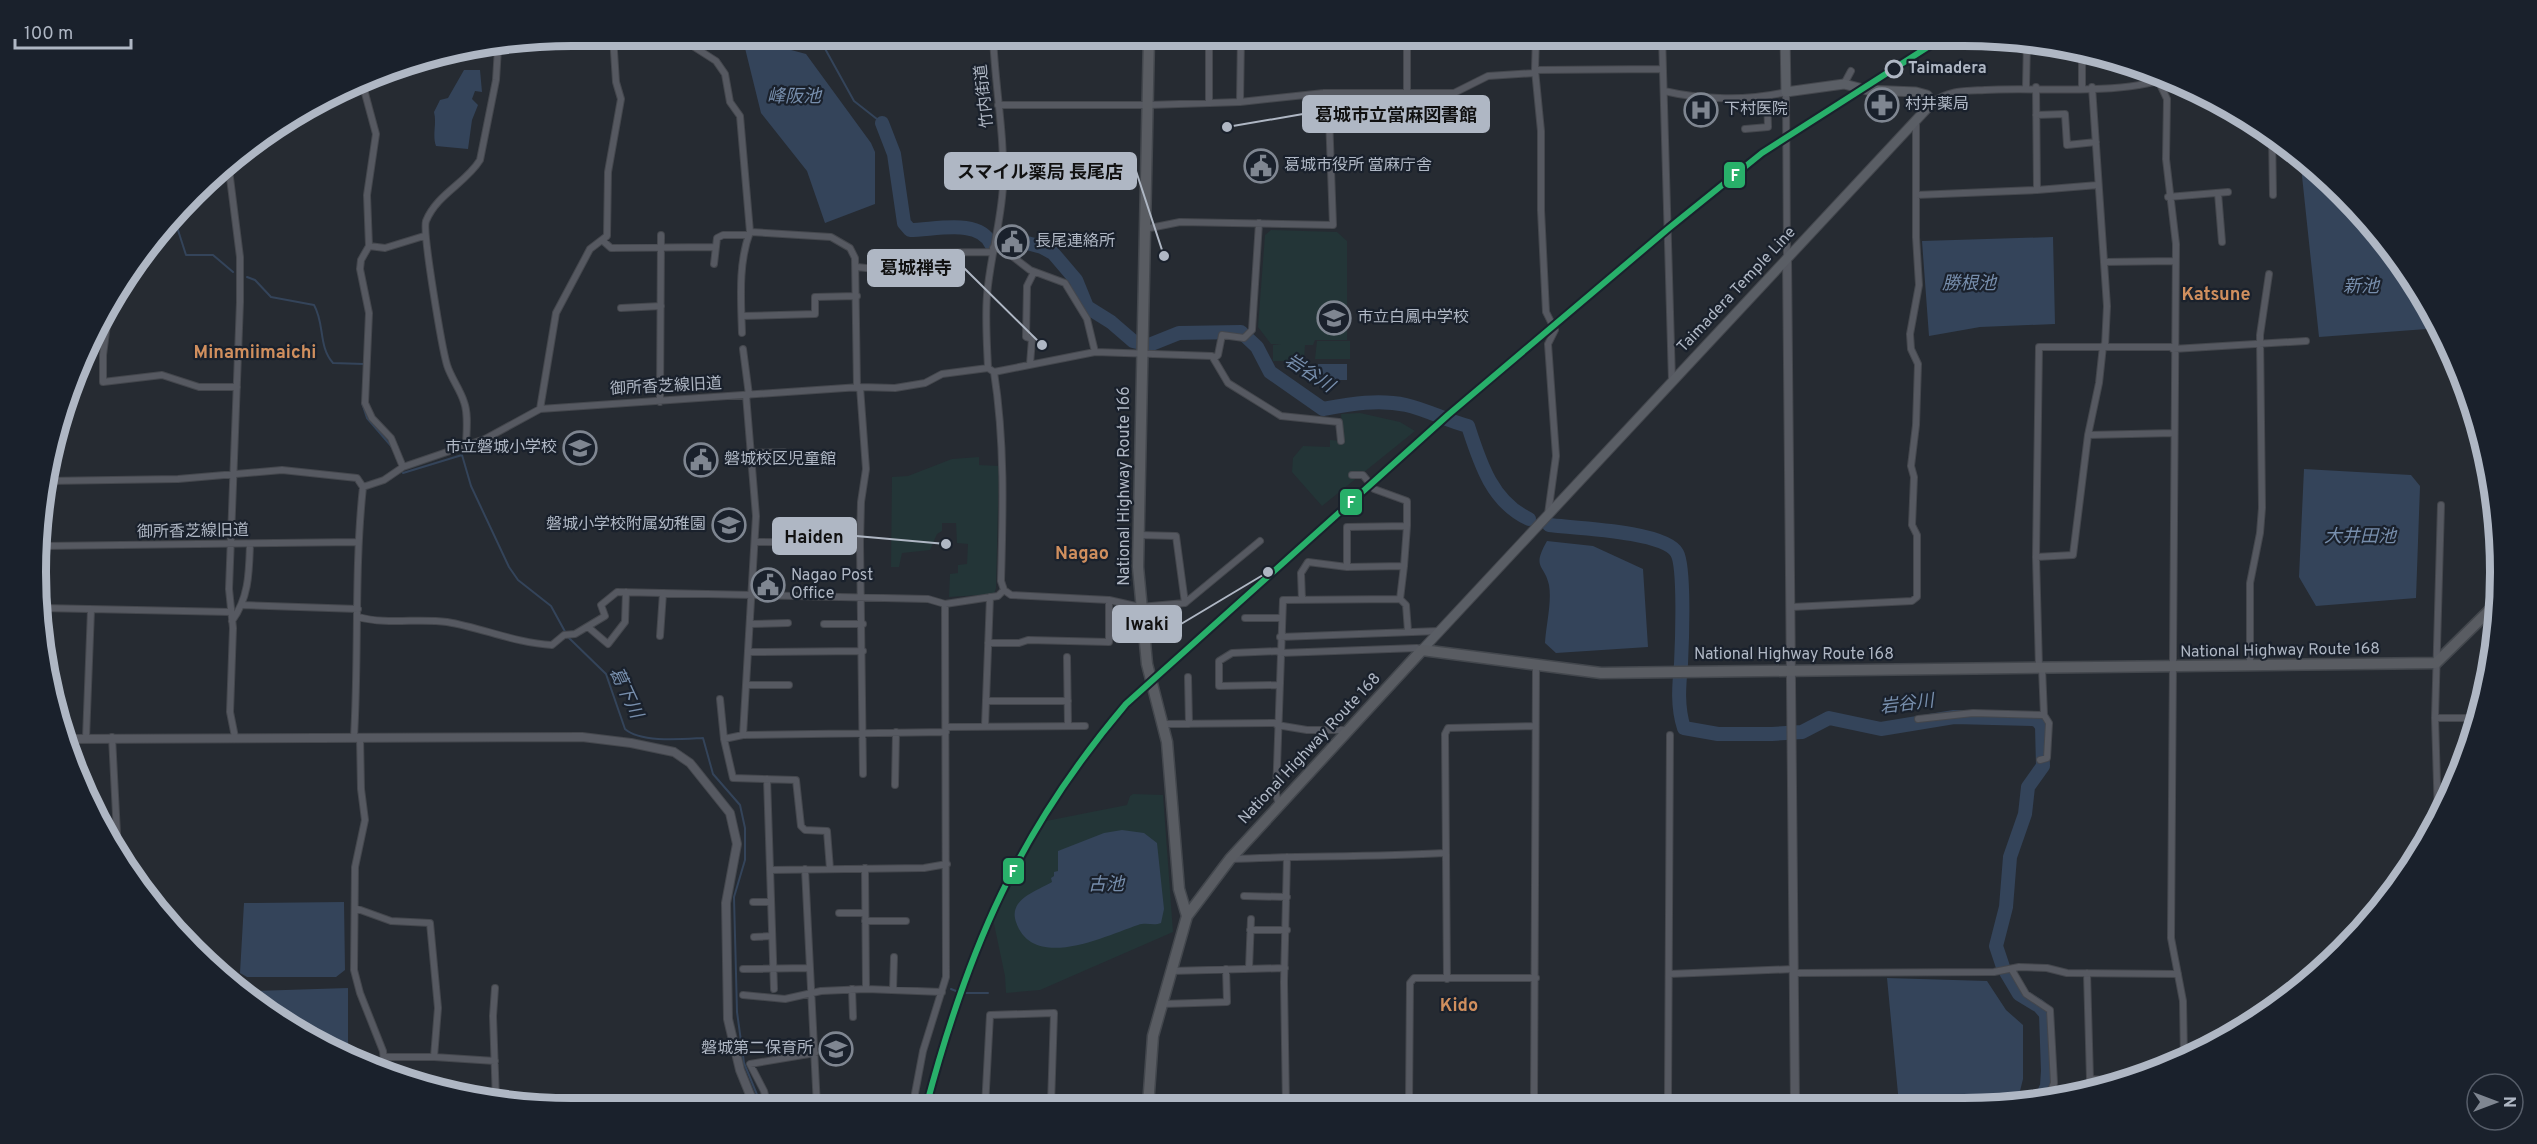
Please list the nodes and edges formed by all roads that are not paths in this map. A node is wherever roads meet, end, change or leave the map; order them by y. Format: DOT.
graph roads {
  1 [pos="614,46"];
  2 [pos="692,46"];
  3 [pos="994,46"];
  4 [pos="1149,46"];
  5 [pos="1209,46"];
  6 [pos="1240,46"];
  7 [pos="1407,46"];
  8 [pos="1536,46"];
  9 [pos="1662,46"];
  10 [pos="1785,46"];
  11 [pos="2027,50"];
  12 [pos="498,52"];
  13 [pos="2082,60"];
  14 [pos="1662,69"];
  15 [pos="1535,71"];
  16 [pos="1851,71"];
  17 [pos="2156,83"];
  18 [pos="1844,84"];
  19 [pos="2160,85"];
  20 [pos="2026,87"];
  21 [pos="2036,87"];
  22 [pos="2082,87"];
  23 [pos="2092,87"];
  24 [pos="364,90"];
  25 [pos="1664,91"];
  26 [pos="1786,92"];
  27 [pos="1324,93"];
  28 [pos="1407,93"];
  29 [pos="1767,97"];
  30 [pos="1240,102"];
  31 [pos="1933,102"];
  32 [pos="1209,103"];
  33 [pos="998,105"];
  34 [pos="1149,105"];
  35 [pos="2036,115"];
  36 [pos="1916,120"];
  37 [pos="1745,129"];
  38 [pos="2096,142"];
  39 [pos="2272,146"];
  40 [pos="230,174"];
  41 [pos="2098,185"];
  42 [pos="2037,190"];
  43 [pos="2228,192"];
  44 [pos="2218,193"];
  45 [pos="1916,195"];
  46 [pos="2273,195"];
  47 [pos="2168,197"];
  48 [pos="1259,223"];
  49 [pos="1145,229"];
  50 [pos="749,234"];
  51 [pos="661,235"];
  52 [pos="424,236"];
  53 [pos="602,240"];
  54 [pos="2222,242"];
  55 [pos="369,246"];
  56 [pos="714,247"];
  57 [pos="994,247"];
  58 [pos="661,248"];
  59 [pos="1787,258"];
  60 [pos="2175,261"];
  61 [pos="2104,262"];
  62 [pos="714,264"];
  63 [pos="857,267"];
  64 [pos="1034,272"];
  65 [pos="2269,274"];
  66 [pos="856,296"];
  67 [pos="661,306"];
  68 [pos="621,308"];
  69 [pos="742,316"];
  70 [pos="107,328"];
  71 [pos="742,333"];
  72 [pos="2306,342"];
  73 [pos="2261,344"];
  74 [pos="2104,346"];
  75 [pos="2173,348"];
  76 [pos="743,349"];
  77 [pos="1095,352"];
  78 [pos="1142,354"];
  79 [pos="1214,358"];
  80 [pos="1030,364"];
  81 [pos="991,370"];
  82 [pos="1672,381"];
  83 [pos="237,387"];
  84 [pos="859,387"];
  85 [pos="747,395"];
  86 [pos="660,402"];
  87 [pos="540,409"];
  88 [pos="2174,433"];
  89 [pos="2088,435"];
  90 [pos="1341,441"];
  91 [pos="466,448"];
  92 [pos="784,452"];
  93 [pos="751,453"];
  94 [pos="403,467"];
  95 [pos="234,475"];
  96 [pos="1352,475"];
  97 [pos="55,481"];
  98 [pos="363,487"];
  99 [pos="2440,505"];
  100 [pos="1548,514"];
  101 [pos="1407,526"];
  102 [pos="1139,536"];
  103 [pos="1260,541"];
  104 [pos="357,542"];
  105 [pos="755,542"];
  106 [pos="860,543"];
  107 [pos="250,544"];
  108 [pos="229,545"];
  109 [pos="48,546"];
  110 [pos="2036,557"];
  111 [pos="1404,566"];
  112 [pos="1347,567"];
  113 [pos="1004,590"];
  114 [pos="626,592"];
  115 [pos="663,593"];
  116 [pos="752,597"];
  117 [pos="990,597"];
  118 [pos="862,598"];
  119 [pos="1400,599"];
  120 [pos="1109,600"];
  121 [pos="1302,600"];
  122 [pos="1185,603"];
  123 [pos="945,604"];
  124 [pos="243,605"];
  125 [pos="1140,607"];
  126 [pos="1792,607"];
  127 [pos="48,608"];
  128 [pos="358,609"];
  129 [pos="90,610"];
  130 [pos="2489,611"];
  131 [pos="231,612"];
  132 [pos="358,617"];
  133 [pos="1245,618"];
  134 [pos="1281,618"];
  135 [pos="232,621"];
  136 [pos="788,623"];
  137 [pos="751,624"];
  138 [pos="824,624"];
  139 [pos="863,624"];
  140 [pos="588,627"];
  141 [pos="1408,631"];
  142 [pos="1439,631"];
  143 [pos="660,636"];
  144 [pos="1280,637"];
  145 [pos="988,643"];
  146 [pos="1422,650"];
  147 [pos="863,651"];
  148 [pos="750,652"];
  149 [pos="1280,652"];
  150 [pos="1067,657"];
  151 [pos="2436,663"];
  152 [pos="1536,666"];
  153 [pos="2250,666"];
  154 [pos="2171,667"];
  155 [pos="2040,668"];
  156 [pos="1791,671"];
  157 [pos="1188,677"];
  158 [pos="747,685"];
  159 [pos="789,685"];
  160 [pos="1278,686"];
  161 [pos="720,699"];
  162 [pos="1068,700"];
  163 [pos="987,701"];
  164 [pos="2044,715"];
  165 [pos="2435,718"];
  166 [pos="2470,718"];
  167 [pos="1918,719"];
  168 [pos="1163,724"];
  169 [pos="1189,724"];
  170 [pos="1277,724"];
  171 [pos="985,726"];
  172 [pos="1068,726"];
  173 [pos="1085,726"];
  174 [pos="1535,726"];
  175 [pos="946,729"];
  176 [pos="1348,730"];
  177 [pos="896,732"];
  178 [pos="862,733"];
  179 [pos="743,735"];
  180 [pos="1670,735"];
  181 [pos="112,737"];
  182 [pos="235,737"];
  183 [pos="357,737"];
  184 [pos="86,738"];
  185 [pos="73,739"];
  186 [pos="724,739"];
  187 [pos="2040,760"];
  188 [pos="862,774"];
  189 [pos="767,779"];
  190 [pos="895,785"];
  191 [pos="2438,801"];
  192 [pos="1279,805"];
  193 [pos="117,835"];
  194 [pos="1445,853"];
  195 [pos="1287,857"];
  196 [pos="1230,859"];
  197 [pos="947,864"];
  198 [pos="865,868"];
  199 [pos="805,869"];
  200 [pos="830,869"];
  201 [pos="770,870"];
  202 [pos="1244,897"];
  203 [pos="1287,897"];
  204 [pos="753,902"];
  205 [pos="771,902"];
  206 [pos="355,908"];
  207 [pos="839,913"];
  208 [pos="865,913"];
  209 [pos="1187,916"];
  210 [pos="1251,919"];
  211 [pos="865,921"];
  212 [pos="906,921"];
  213 [pos="1250,930"];
  214 [pos="1287,930"];
  215 [pos="772,936"];
  216 [pos="754,937"];
  217 [pos="894,957"];
  218 [pos="774,968"];
  219 [pos="808,968"];
  220 [pos="1249,968"];
  221 [pos="1285,968"];
  222 [pos="743,969"];
  223 [pos="1226,969"];
  224 [pos="2012,970"];
  225 [pos="1170,971"];
  226 [pos="1794,971"];
  227 [pos="2087,973"];
  228 [pos="1669,974"];
  229 [pos="2178,974"];
  230 [pos="1536,978"];
  231 [pos="1447,979"];
  232 [pos="495,988"];
  233 [pos="774,989"];
  234 [pos="852,989"];
  235 [pos="866,989"];
  236 [pos="893,990"];
  237 [pos="942,992"];
  238 [pos="809,994"];
  239 [pos="743,995"];
  240 [pos="1161,1004"];
  241 [pos="853,1017"];
  242 [pos="2184,1049"];
  243 [pos="815,1053"];
  244 [pos="384,1057"];
  245 [pos="434,1057"];
  246 [pos="495,1061"];
  247 [pos="384,1062"];
  248 [pos="2104,1079"];
  249 [pos="2050,1090"];
  250 [pos="496,1092"];
  251 [pos="751,1098"];
  252 [pos="766,1098"];
  253 [pos="817,1098"];
  254 [pos="914,1098"];
  255 [pos="985,1098"];
  256 [pos="1051,1098"];
  257 [pos="1149,1098"];
  258 [pos="1286,1098"];
  259 [pos="1409,1098"];
  260 [pos="1534,1098"];
  261 [pos="1668,1098"];
  262 [pos="1796,1098"];
  1 -- 53 [label="street"];
  2 -- 50 [label="street"];
  3 -- 33 [label="street, 竹内街道"];
  4 -- 34 [label="highway, National Highway Route 166"];
  5 -- 32 [label="street"];
  6 -- 30 [label="street"];
  7 -- 28 [label="street"];
  8 -- 15 [label="street"];
  9 -- 14 [label="street"];
  10 -- 26 [label="main road"];
  11 -- 20 [label="street"];
  12 -- 52 [label="street"];
  13 -- 22 [label="street"];
  14 -- 15 [label="street"];
  14 -- 25 [label="street"];
  15 -- 28 [label="street"];
  15 -- 100 [label="street"];
  16 -- 18 [label="street"];
  17 -- 23 [label="street"];
  18 -- 26 [label="main road"];
  18 -- 31 [label="main road"];
  19 -- 47 [label="street"];
  20 -- 21 [label="street"];
  20 -- 31 [label="street"];
  21 -- 22 [label="street"];
  21 -- 35 [label="street"];
  22 -- 23 [label="street"];
  23 -- 38 [label="street"];
  24 -- 55 [label="street"];
  25 -- 29 [label="street"];
  25 -- 82 [label="street"];
  26 -- 29 [label="street"];
  26 -- 59 [label="street"];
  27 -- 28 [label="street"];
  27 -- 30 [label="street"];
  27 -- 48 [label="street"];
  29 -- 37 [label="street"];
  30 -- 32 [label="street"];
  31 -- 36 [label="main road, Taimadera Temple Line"];
  32 -- 34 [label="street"];
  33 -- 34 [label="street"];
  33 -- 57 [label="street, 竹内街道"];
  34 -- 49 [label="highway, National Highway Route 166"];
  35 -- 38 [label="street"];
  35 -- 42 [label="street"];
  36 -- 45 [label="street"];
  36 -- 59 [label="main road, Taimadera Temple Line"];
  38 -- 41 [label="street"];
  39 -- 46 [label="street"];
  40 -- 83 [label="street"];
  41 -- 42 [label="street"];
  41 -- 61 [label="street"];
  42 -- 45 [label="street"];
  43 -- 44 [label="street"];
  44 -- 47 [label="street"];
  44 -- 54 [label="street"];
  45 -- 126 [label="street"];
  47 -- 60 [label="street"];
  48 -- 49 [label="street"];
  48 -- 79 [label="street"];
  49 -- 78 [label="highway, National Highway Route 166"];
  50 -- 56 [label="street"];
  50 -- 63 [label="street"];
  50 -- 69 [label="street"];
  51 -- 58 [label="street"];
  52 -- 55 [label="street"];
  52 -- 91 [label="street"];
  53 -- 58 [label="street"];
  53 -- 87 [label="street"];
  55 -- 94 [label="street"];
  56 -- 58 [label="street"];
  56 -- 62 [label="street"];
  57 -- 63 [label="street"];
  57 -- 64 [label="street"];
  57 -- 81 [label="street, 竹内街道"];
  58 -- 67 [label="street"];
  59 -- 82 [label="main road, Taimadera Temple Line"];
  59 -- 126 [label="street"];
  60 -- 61 [label="street"];
  60 -- 75 [label="street"];
  61 -- 74 [label="street"];
  63 -- 66 [label="street"];
  64 -- 77 [label="street"];
  64 -- 80 [label="street"];
  65 -- 73 [label="street"];
  66 -- 69 [label="street"];
  66 -- 84 [label="street"];
  67 -- 68 [label="street"];
  67 -- 86 [label="street"];
  69 -- 71 [label="street"];
  70 -- 83 [label="street"];
  72 -- 73 [label="street"];
  73 -- 75 [label="street"];
  73 -- 153 [label="street"];
  74 -- 75 [label="street"];
  74 -- 89 [label="street"];
  74 -- 110 [label="street"];
  75 -- 88 [label="street"];
  76 -- 85 [label="street"];
  77 -- 78 [label="street, 御所香芝線旧道"];
  77 -- 80 [label="street, 御所香芝線旧道"];
  78 -- 79 [label="street, 御所香芝線旧道"];
  78 -- 102 [label="highway, National Highway Route 166"];
  79 -- 90 [label="street"];
  80 -- 81 [label="street, 御所香芝線旧道"];
  81 -- 84 [label="street, 御所香芝線旧道"];
  81 -- 113 [label="street"];
  82 -- 100 [label="main road, Taimadera Temple Line"];
  83 -- 95 [label="street"];
  84 -- 85 [label="street, 御所香芝線旧道"];
  84 -- 106 [label="street"];
  85 -- 86 [label="street, 御所香芝線旧道"];
  85 -- 93 [label="street"];
  86 -- 87 [label="street, 御所香芝線旧道"];
  87 -- 91 [label="street, 御所香芝線旧道"];
  88 -- 89 [label="street"];
  88 -- 154 [label="street"];
  89 -- 110 [label="street"];
  91 -- 94 [label="street, 御所香芝線旧道"];
  92 -- 93 [label="street"];
  93 -- 105 [label="street"];
  94 -- 98 [label="street, 御所香芝線旧道"];
  95 -- 97 [label="street"];
  95 -- 98 [label="street"];
  95 -- 108 [label="street"];
  96 -- 101 [label="street"];
  98 -- 104 [label="street"];
  99 -- 151 [label="street"];
  100 -- 142 [label="main road, Taimadera Temple Line"];
  101 -- 111 [label="street"];
  101 -- 112 [label="street"];
  102 -- 122 [label="street"];
  102 -- 125 [label="highway, National Highway Route 166"];
  103 -- 122 [label="street"];
  104 -- 107 [label="street, 御所香芝線旧道"];
  104 -- 128 [label="street"];
  105 -- 106 [label="street"];
  105 -- 116 [label="street"];
  106 -- 118 [label="street"];
  107 -- 108 [label="street, 御所香芝線旧道"];
  107 -- 124 [label="street"];
  108 -- 109 [label="street, 御所香芝線旧道"];
  108 -- 131 [label="street"];
  110 -- 155 [label="street"];
  111 -- 112 [label="street"];
  111 -- 119 [label="street"];
  112 -- 121 [label="street"];
  113 -- 117 [label="street"];
  113 -- 120 [label="street"];
  114 -- 115 [label="street"];
  114 -- 140 [label="street"];
  114 -- 140 [label="street"];
  115 -- 116 [label="street"];
  115 -- 143 [label="street"];
  116 -- 118 [label="street"];
  116 -- 137 [label="street"];
  117 -- 123 [label="street"];
  117 -- 145 [label="street"];
  118 -- 123 [label="street"];
  118 -- 139 [label="street"];
  119 -- 121 [label="street"];
  119 -- 141 [label="street"];
  120 -- 125 [label="street"];
  120 -- 145 [label="street"];
  121 -- 134 [label="street"];
  122 -- 125 [label="street"];
  123 -- 175 [label="street"];
  124 -- 128 [label="street"];
  124 -- 135 [label="street"];
  125 -- 168 [label="highway, National Highway Route 166"];
  126 -- 156 [label="street"];
  127 -- 129 [label="street"];
  128 -- 132 [label="street"];
  129 -- 131 [label="street"];
  129 -- 184 [label="street"];
  130 -- 151 [label="highway"];
  131 -- 135 [label="street"];
  132 -- 140 [label="street"];
  132 -- 183 [label="street"];
  133 -- 134 [label="street"];
  134 -- 144 [label="street"];
  135 -- 182 [label="street"];
  136 -- 137 [label="street"];
  137 -- 148 [label="street"];
  138 -- 139 [label="street"];
  139 -- 147 [label="street"];
  141 -- 142 [label="street"];
  141 -- 144 [label="street"];
  142 -- 146 [label="main road, Taimadera Temple Line"];
  144 -- 149 [label="street"];
  145 -- 163 [label="street"];
  146 -- 149 [label="street"];
  146 -- 152 [label="highway, National Highway Route 168"];
  146 -- 176 [label="highway, National Highway Route 168"];
  147 -- 148 [label="street"];
  147 -- 178 [label="street"];
  148 -- 158 [label="street"];
  149 -- 160 [label="street"];
  149 -- 160 [label="street"];
  150 -- 162 [label="street"];
  151 -- 153 [label="highway, National Highway Route 168"];
  151 -- 165 [label="street"];
  152 -- 156 [label="highway, National Highway Route 168"];
  152 -- 174 [label="street"];
  153 -- 154 [label="highway, National Highway Route 168"];
  154 -- 155 [label="highway, National Highway Route 168"];
  154 -- 229 [label="street"];
  155 -- 156 [label="highway, National Highway Route 168"];
  155 -- 164 [label="street"];
  156 -- 226 [label="street"];
  157 -- 169 [label="street"];
  158 -- 159 [label="street"];
  158 -- 179 [label="street"];
  160 -- 170 [label="street"];
  161 -- 186 [label="street"];
  162 -- 163 [label="street"];
  162 -- 172 [label="street"];
  163 -- 171 [label="street"];
  164 -- 167 [label="street"];
  164 -- 187 [label="street"];
  165 -- 166 [label="street"];
  165 -- 191 [label="street"];
  168 -- 169 [label="street"];
  168 -- 209 [label="highway, National Highway Route 166"];
  169 -- 170 [label="street"];
  170 -- 176 [label="street"];
  170 -- 192 [label="street"];
  171 -- 172 [label="street"];
  171 -- 175 [label="street"];
  172 -- 173 [label="street"];
  174 -- 194 [label="street"];
  174 -- 230 [label="street"];
  175 -- 177 [label="street"];
  175 -- 197 [label="street"];
  176 -- 192 [label="highway, National Highway Route 168"];
  177 -- 178 [label="street"];
  177 -- 190 [label="street"];
  178 -- 179 [label="street"];
  178 -- 188 [label="street"];
  179 -- 186 [label="street"];
  180 -- 228 [label="street"];
  181 -- 182 [label="street"];
  181 -- 184 [label="street"];
  181 -- 193 [label="street"];
  182 -- 183 [label="street"];
  183 -- 206 [label="street"];
  183 -- 251 [label="street"];
  184 -- 185 [label="street"];
  186 -- 189 [label="street"];
  189 -- 200 [label="street"];
  189 -- 201 [label="street"];
  192 -- 196 [label="highway, National Highway Route 168"];
  194 -- 195 [label="street"];
  194 -- 231 [label="street"];
  195 -- 196 [label="street"];
  195 -- 203 [label="street"];
  196 -- 209 [label="highway, National Highway Route 168"];
  197 -- 198 [label="street"];
  197 -- 237 [label="street"];
  198 -- 200 [label="street"];
  198 -- 208 [label="street"];
  199 -- 200 [label="street"];
  199 -- 201 [label="street"];
  199 -- 219 [label="street"];
  201 -- 205 [label="street"];
  202 -- 203 [label="street"];
  203 -- 214 [label="street"];
  204 -- 205 [label="street"];
  205 -- 215 [label="street"];
  206 -- 244 [label="street"];
  206 -- 245 [label="street"];
  207 -- 208 [label="street"];
  208 -- 211 [label="street"];
  209 -- 225 [label="highway"];
  210 -- 213 [label="street"];
  211 -- 212 [label="street"];
  211 -- 235 [label="street"];
  213 -- 214 [label="street"];
  213 -- 220 [label="street"];
  214 -- 221 [label="street"];
  215 -- 216 [label="street"];
  215 -- 218 [label="street"];
  217 -- 236 [label="street"];
  218 -- 219 [label="street"];
  218 -- 222 [label="street"];
  218 -- 233 [label="street"];
  219 -- 238 [label="street"];
  220 -- 221 [label="street"];
  220 -- 223 [label="street"];
  221 -- 258 [label="street"];
  223 -- 225 [label="street"];
  223 -- 240 [label="street"];
  224 -- 226 [label="street"];
  224 -- 227 [label="street"];
  224 -- 249 [label="street"];
  225 -- 240 [label="highway"];
  226 -- 228 [label="street"];
  226 -- 262 [label="street"];
  227 -- 229 [label="street"];
  227 -- 248 [label="street"];
  228 -- 261 [label="street"];
  229 -- 242 [label="street"];
  230 -- 231 [label="street"];
  230 -- 260 [label="street"];
  231 -- 259 [label="street"];
  232 -- 246 [label="street"];
  234 -- 235 [label="street"];
  234 -- 238 [label="street"];
  234 -- 241 [label="street"];
  235 -- 236 [label="street"];
  236 -- 237 [label="street"];
  237 -- 254 [label="street"];
  238 -- 239 [label="street"];
  238 -- 243 [label="street"];
  240 -- 257 [label="highway"];
  243 -- 252 [label="street"];
  243 -- 253 [label="street"];
  244 -- 245 [label="street"];
  244 -- 247 [label="street"];
  245 -- 246 [label="street"];
  246 -- 250 [label="street"];
  255 -- 256 [label="street"];
}
